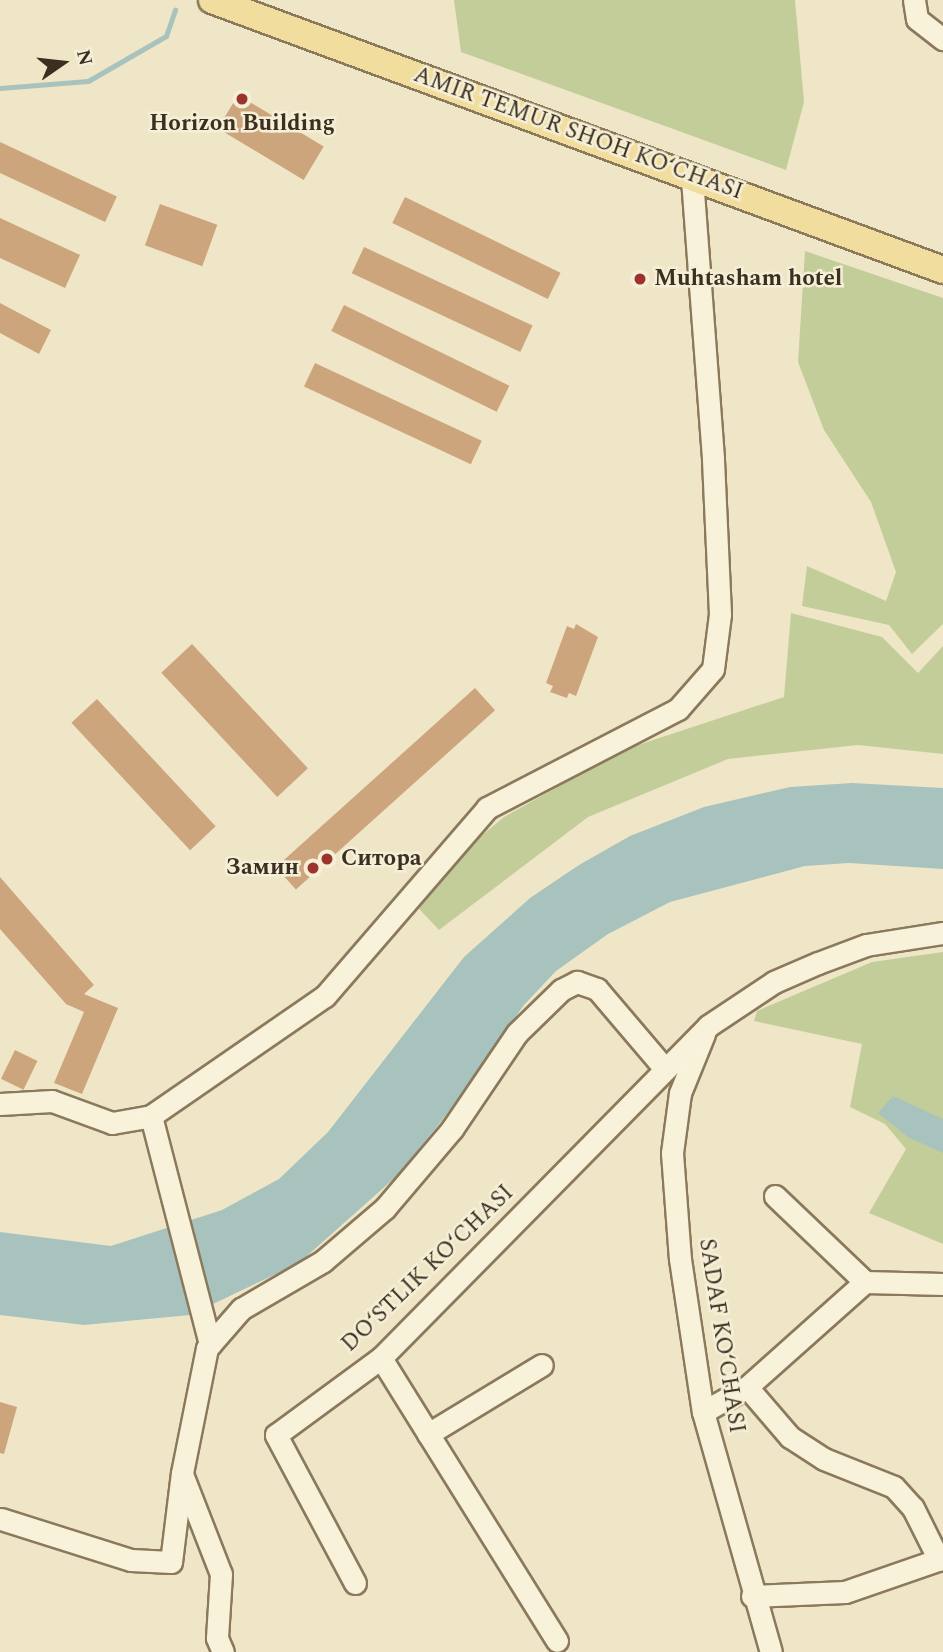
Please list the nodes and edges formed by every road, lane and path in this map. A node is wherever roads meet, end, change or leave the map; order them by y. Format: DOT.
graph roads {
  1 [pos="212,0"];
  2 [pos="915,0"];
  3 [pos="943,39"];
  4 [pos="692,177"];
  5 [pos="943,270"];
  6 [pos="943,933"];
  7 [pos="708,1026"];
  8 [pos="665,1069"];
  9 [pos="0,1104"];
  10 [pos="151,1116"];
  11 [pos="775,1196"];
  12 [pos="865,1282"];
  13 [pos="943,1284"];
  14 [pos="210,1344"];
  15 [pos="381,1357"];
  16 [pos="542,1365"];
  17 [pos="747,1387"];
  18 [pos="703,1412"];
  19 [pos="428,1434"];
  20 [pos="182,1473"];
  21 [pos="1,1519"];
  22 [pos="941,1559"];
  23 [pos="355,1583"];
  24 [pos="752,1596"];
  25 [pos="557,1641"];
  26 [pos="223,1652"];
  27 [pos="771,1652"];
  1 -- 4 [label="main road, AMIR TEMUR SHOH KO‘CHASI"];
  2 -- 3 [label="street"];
  4 -- 5 [label="main road, AMIR TEMUR SHOH KO‘CHASI"];
  4 -- 10 [label="street"];
  6 -- 7 [label="street, DO‘STLIK KO‘CHASI"];
  7 -- 8 [label="street, DO‘STLIK KO‘CHASI"];
  7 -- 18 [label="street, SADAF KO‘CHASI"];
  8 -- 14 [label="street"];
  8 -- 15 [label="street, DO‘STLIK KO‘CHASI"];
  9 -- 10 [label="street"];
  10 -- 14 [label="street"];
  11 -- 12 [label="street"];
  12 -- 13 [label="street"];
  12 -- 17 [label="street"];
  14 -- 20 [label="street"];
  15 -- 19 [label="street"];
  15 -- 23 [label="street, DO‘STLIK KO‘CHASI"];
  16 -- 19 [label="street"];
  17 -- 18 [label="street"];
  17 -- 22 [label="street"];
  18 -- 24 [label="street, SADAF KO‘CHASI"];
  19 -- 25 [label="street"];
  20 -- 21 [label="street"];
  20 -- 26 [label="street"];
  22 -- 24 [label="street"];
  24 -- 27 [label="street, SADAF KO‘CHASI"];
}
